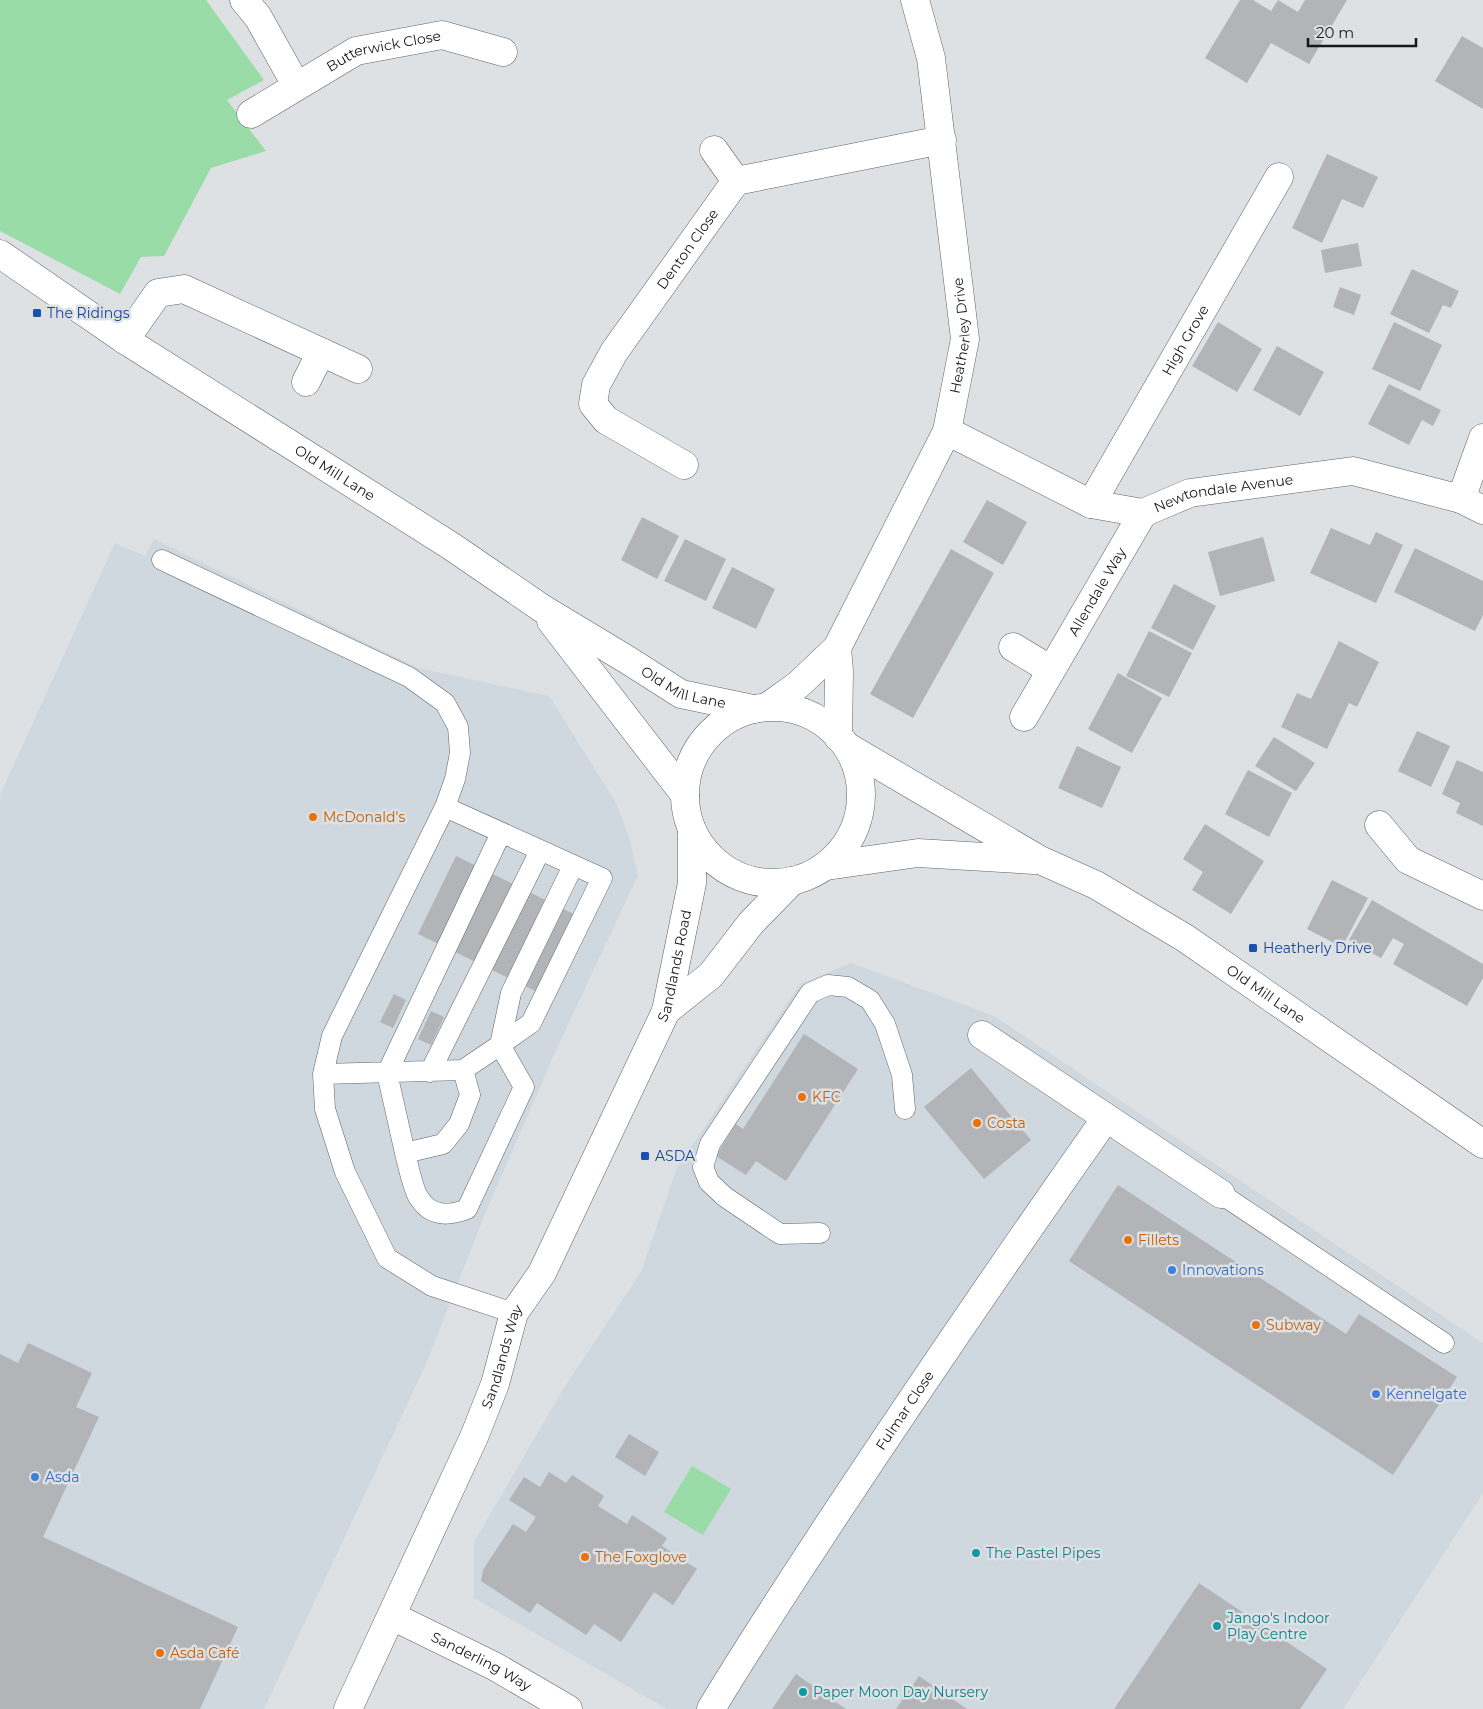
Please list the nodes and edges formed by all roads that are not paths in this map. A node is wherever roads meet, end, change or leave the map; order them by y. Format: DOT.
graph roads {
  1 [pos="244,0"];
  2 [pos="915,0"];
  3 [pos="503,52"];
  4 [pos="296,86"];
  5 [pos="251,114"];
  6 [pos="942,140"];
  7 [pos="714,150"];
  8 [pos="1279,178"];
  9 [pos="736,181"];
  10 [pos="0,254"];
  11 [pos="125,340"];
  12 [pos="321,352"];
  13 [pos="358,369"];
  14 [pos="306,382"];
  15 [pos="947,431"];
  16 [pos="1483,438"];
  17 [pos="684,465"];
  18 [pos="1091,504"];
  19 [pos="1472,504"];
  20 [pos="1143,513"];
  21 [pos="162,560"];
  22 [pos="543,610"];
  23 [pos="1013,647"];
  24 [pos="837,648"];
  25 [pos="1051,670"];
  26 [pos="760,708"];
  27 [pos="1024,717"];
  28 [pos="843,742"];
  29 [pos="685,795"];
  30 [pos="445,807"];
  31 [pos="1379,826"];
  32 [pos="692,831"];
  33 [pos="501,833"];
  34 [pos="540,851"];
  35 [pos="1040,860"];
  36 [pos="574,866"];
  37 [pos="826,866"];
  38 [pos="792,881"];
  39 [pos="1483,896"];
  40 [pos="666,1011"];
  41 [pos="982,1034"];
  42 [pos="500,1045"];
  43 [pos="463,1070"];
  44 [pos="430,1072"];
  45 [pos="387,1073"];
  46 [pos="323,1074"];
  47 [pos="905,1109"];
  48 [pos="1106,1118"];
  49 [pos="1483,1144"];
  50 [pos="405,1153"];
  51 [pos="1221,1194"];
  52 [pos="820,1233"];
  53 [pos="514,1313"];
  54 [pos="1444,1343"];
  55 [pos="392,1616"];
  56 [pos="348,1709"];
  57 [pos="568,1709"];
  58 [pos="711,1709"];
  1 -- 4 [label="street"];
  2 -- 6 [label="street, Heatherley Drive"];
  3 -- 4 [label="street, Butterwick Close"];
  4 -- 5 [label="street, Butterwick Close"];
  6 -- 9 [label="street"];
  6 -- 15 [label="street, Heatherley Drive"];
  7 -- 9 [label="street"];
  8 -- 18 [label="street, High Grove"];
  9 -- 17 [label="street, Denton Close"];
  10 -- 11 [label="street, Old Mill Lane"];
  11 -- 12 [label="street"];
  11 -- 22 [label="street, Old Mill Lane"];
  12 -- 13 [label="street"];
  12 -- 14 [label="street"];
  15 -- 18 [label="street, Newtondale Avenue"];
  15 -- 24 [label="street, Heatherley Drive"];
  16 -- 19 [label="street"];
  18 -- 20 [label="street, Newtondale Avenue"];
  19 -- 20 [label="street, Newtondale Avenue"];
  20 -- 25 [label="street, Allendale Way"];
  21 -- 30 [label="lane"];
  22 -- 26 [label="street, Old Mill Lane"];
  22 -- 29 [label="street, Old Mill Lane"];
  23 -- 25 [label="street"];
  24 -- 26 [label="street, Heatherley Drive"];
  24 -- 28 [label="street"];
  25 -- 27 [label="street, Allendale Way"];
  26 -- 28 [label="street, Old Mill Lane"];
  26 -- 29 [label="street, Old Mill Lane"];
  28 -- 35 [label="street, Old Mill Lane"];
  28 -- 37 [label="street, Old Mill Lane"];
  29 -- 32 [label="street, Old Mill Lane"];
  30 -- 33 [label="lane"];
  30 -- 46 [label="lane"];
  31 -- 39 [label="street"];
  32 -- 38 [label="street, Old Mill Lane"];
  32 -- 40 [label="street, Sandlands Road"];
  33 -- 34 [label="lane"];
  33 -- 45 [label="lane"];
  34 -- 36 [label="lane"];
  34 -- 44 [label="lane"];
  35 -- 37 [label="street, Old Mill Lane"];
  35 -- 49 [label="street, Old Mill Lane"];
  36 -- 42 [label="lane"];
  36 -- 42 [label="lane"];
  37 -- 38 [label="street, Old Mill Lane"];
  38 -- 40 [label="street, Sandlands Road"];
  40 -- 53 [label="street, Sandlands Way"];
  41 -- 48 [label="street"];
  42 -- 43 [label="lane"];
  42 -- 50 [label="lane"];
  43 -- 44 [label="lane"];
  43 -- 50 [label="lane"];
  44 -- 45 [label="lane"];
  45 -- 46 [label="lane"];
  45 -- 50 [label="lane"];
  46 -- 53 [label="lane"];
  47 -- 52 [label="lane"];
  48 -- 51 [label="street"];
  48 -- 58 [label="street, Fulmar Close"];
  51 -- 54 [label="lane"];
  53 -- 55 [label="street, Sandlands Way"];
  55 -- 56 [label="street, Sandlands Way"];
  55 -- 57 [label="street, Sanderling Way"];
}
